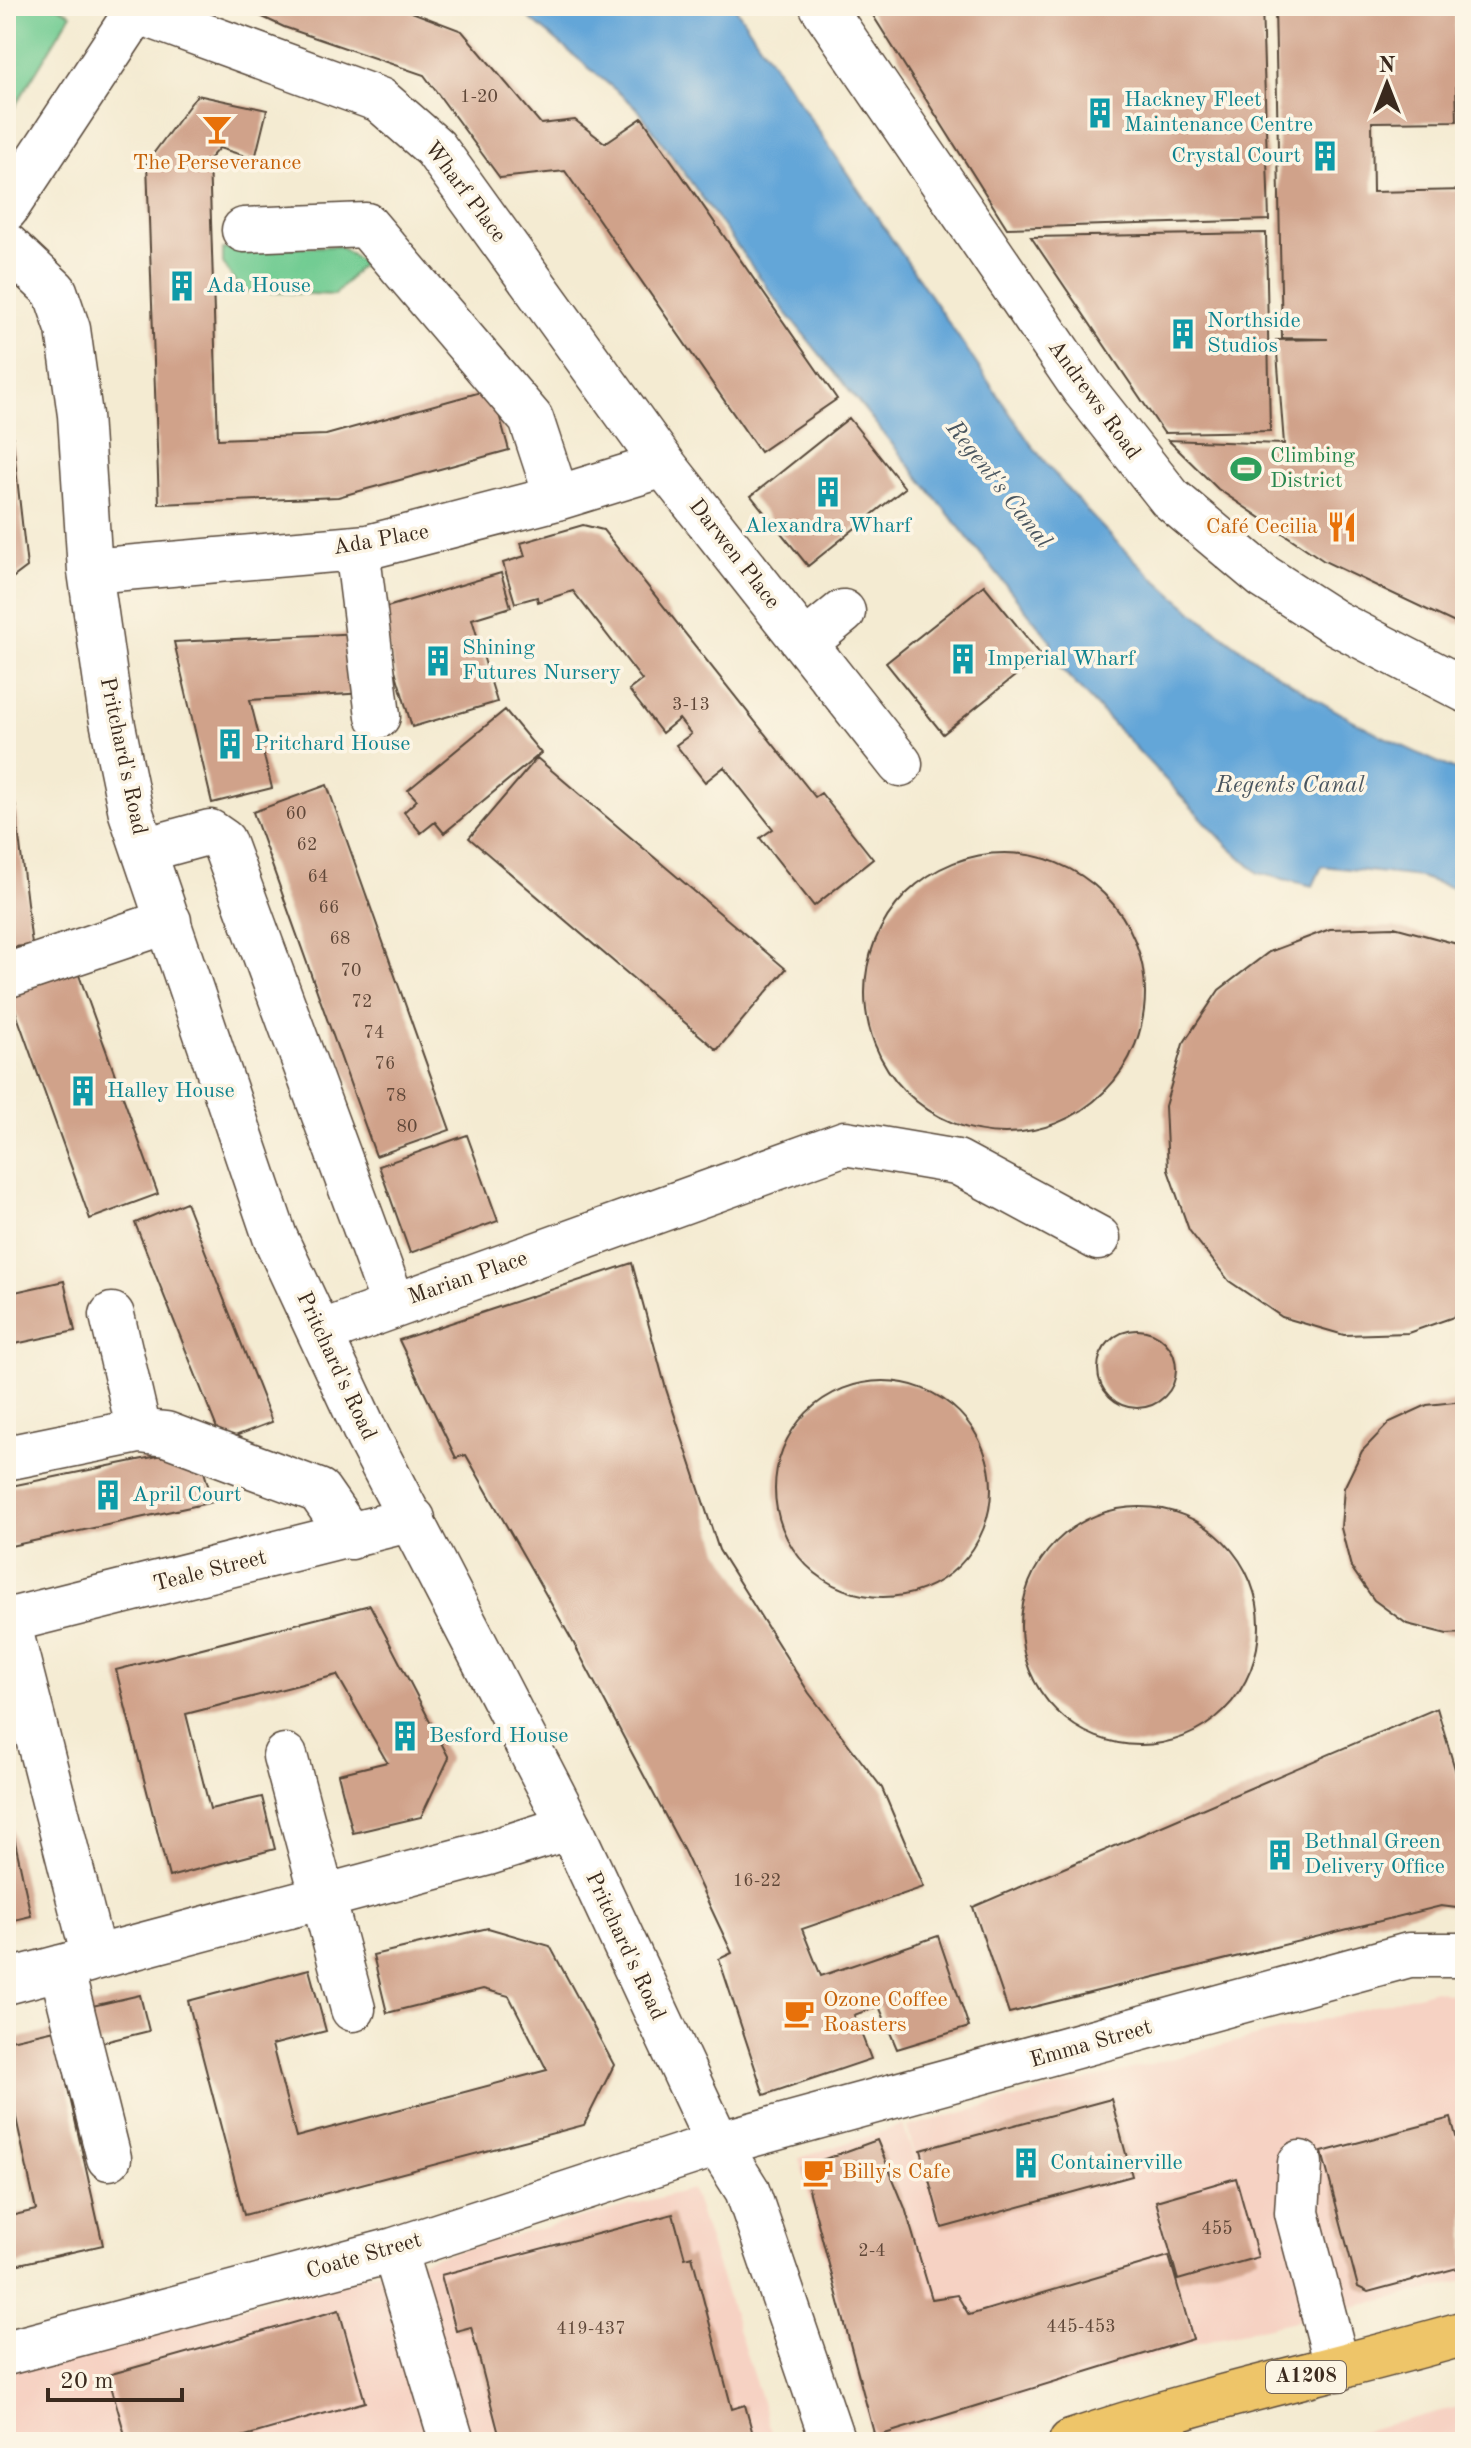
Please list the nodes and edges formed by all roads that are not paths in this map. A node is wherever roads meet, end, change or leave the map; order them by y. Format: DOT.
graph roads {
  1 [pos="822,6"];
  2 [pos="138,9"];
  3 [pos="6,209"];
  4 [pos="244,230"];
  5 [pos="6,245"];
  6 [pos="672,475"];
  7 [pos="557,498"];
  8 [pos="357,548"];
  9 [pos="90,571"];
  10 [pos="843,612"];
  11 [pos="805,643"];
  12 [pos="1465,690"];
  13 [pos="378,716"];
  14 [pos="900,764"];
  15 [pos="144,850"];
  16 [pos="169,921"];
  17 [pos="6,976"];
  18 [pos="1098,1238"];
  19 [pos="393,1303"];
  20 [pos="112,1315"];
  21 [pos="320,1333"];
  22 [pos="139,1431"];
  23 [pos="6,1458"];
  24 [pos="413,1519"];
  25 [pos="351,1537"];
  26 [pos="7,1621"];
  27 [pos="285,1756"];
  28 [pos="570,1827"];
  29 [pos="323,1897"];
  30 [pos="1465,1955"];
  31 [pos="78,1963"];
  32 [pos="6,1982"];
  33 [pos="353,2009"];
  34 [pos="718,2144"];
  35 [pos="109,2158"];
  36 [pos="1300,2163"];
  37 [pos="394,2250"];
  38 [pos="1465,2333"];
  39 [pos="6,2353"];
  40 [pos="1338,2369"];
  41 [pos="1150,2429"];
  42 [pos="452,2442"];
  43 [pos="833,2442"];
  44 [pos="1071,2442"];
  1 -- 12 [label="street, Andrews Road"];
  2 -- 3 [label="street"];
  2 -- 6 [label="street, Wharf Place"];
  4 -- 7 [label="street"];
  5 -- 9 [label="street, Pritchard's Road"];
  6 -- 7 [label="street, Ada Place"];
  6 -- 11 [label="street, Darwen Place"];
  7 -- 8 [label="street, Ada Place"];
  8 -- 9 [label="street, Ada Place"];
  8 -- 13 [label="street"];
  9 -- 15 [label="street, Pritchard's Road"];
  10 -- 11 [label="street"];
  11 -- 14 [label="street, Darwen Place"];
  15 -- 16 [label="street, Pritchard's Road"];
  15 -- 19 [label="street"];
  16 -- 17 [label="street"];
  16 -- 21 [label="street, Pritchard's Road"];
  18 -- 19 [label="street, Marian Place"];
  19 -- 21 [label="street, Marian Place"];
  20 -- 22 [label="street"];
  21 -- 24 [label="street, Pritchard's Road"];
  22 -- 23 [label="street"];
  22 -- 25 [label="street"];
  24 -- 25 [label="street, Teale Street"];
  24 -- 28 [label="street, Pritchard's Road"];
  25 -- 26 [label="street, Teale Street"];
  26 -- 31 [label="street"];
  27 -- 29 [label="street"];
  28 -- 29 [label="street"];
  28 -- 34 [label="street, Pritchard's Road"];
  29 -- 31 [label="street"];
  29 -- 33 [label="street"];
  30 -- 34 [label="street, Emma Street"];
  31 -- 32 [label="street"];
  31 -- 35 [label="street"];
  34 -- 37 [label="street, Coate Street"];
  34 -- 43 [label="street, Pritchard's Road"];
  36 -- 40 [label="street"];
  37 -- 39 [label="street, Coate Street"];
  37 -- 42 [label="street"];
  38 -- 40 [label="main road, A1208"];
  40 -- 41 [label="main road, A1208"];
  41 -- 44 [label="main road, A1208"];
}
